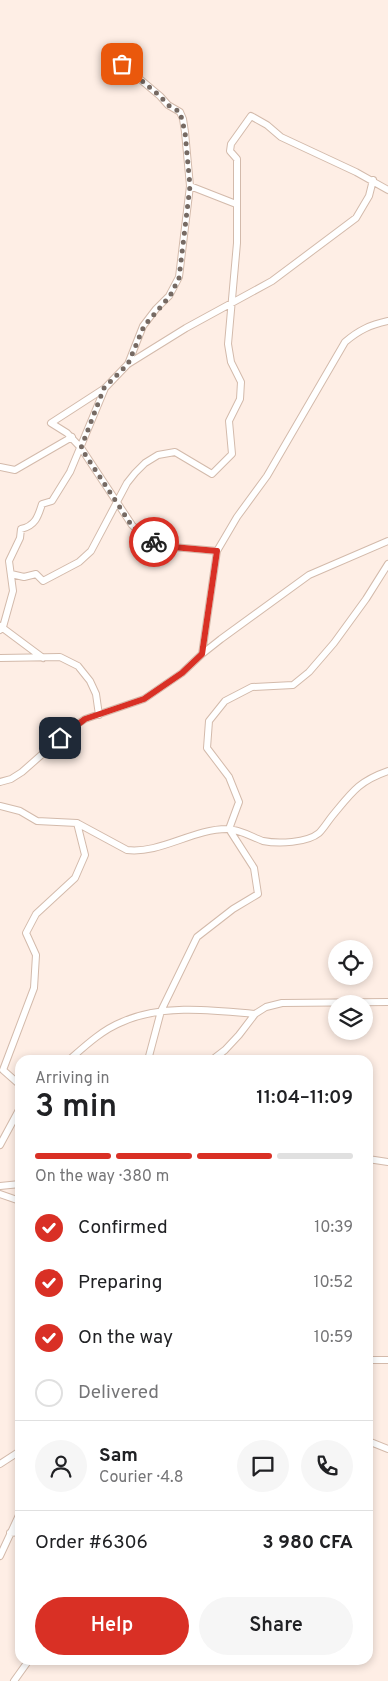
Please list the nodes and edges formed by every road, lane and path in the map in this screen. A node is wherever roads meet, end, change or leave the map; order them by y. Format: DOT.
graph roads {
  1 [pos="122,64"];
  2 [pos="373,180"];
  3 [pos="190,186"];
  4 [pos="388,190"];
  5 [pos="236,204"];
  6 [pos="232,303"];
  7 [pos="388,321"];
  8 [pos="128,364"];
  9 [pos="104,388"];
  10 [pos="72,437"];
  11 [pos="81,448"];
  12 [pos="0,467"];
  13 [pos="117,502"];
  14 [pos="388,541"];
  15 [pos="217,551"];
  16 [pos="388,564"];
  17 [pos="11,574"];
  18 [pos="1,628"];
  19 [pos="202,654"];
  20 [pos="0,658"];
  21 [pos="44,658"];
  22 [pos="99,715"];
  23 [pos="388,771"];
  24 [pos="0,782"];
  25 [pos="1,806"];
  26 [pos="76,823"];
  27 [pos="228,829"];
  28 [pos="388,1002"];
  29 [pos="161,1011"];
  30 [pos="255,1014"];
  31 [pos="75,1055"];
  32 [pos="149,1055"];
  33 [pos="218,1055"];
  34 [pos="2,1069"];
  35 [pos="15,1080"];
  36 [pos="15,1117"];
  37 [pos="0,1145"];
  38 [pos="373,1160"];
  39 [pos="388,1162"];
  40 [pos="15,1184"];
  41 [pos="0,1186"];
  42 [pos="0,1194"];
  43 [pos="15,1199"];
  44 [pos="373,1360"];
  45 [pos="388,1360"];
  46 [pos="373,1443"];
  47 [pos="388,1449"];
  48 [pos="15,1454"];
  49 [pos="0,1464"];
  50 [pos="15,1523"];
  51 [pos="15,1532"];
  52 [pos="10,1533"];
  53 [pos="0,1556"];
  54 [pos="25,1665"];
  55 [pos="14,1681"];
  1 -- 3 [label="street"];
  2 -- 4 [label="street"];
  2 -- 5 [label="street"];
  2 -- 6 [label="street"];
  3 -- 5 [label="street"];
  3 -- 8 [label="street"];
  5 -- 6 [label="street"];
  6 -- 8 [label="street"];
  6 -- 13 [label="street"];
  7 -- 15 [label="street"];
  8 -- 9 [label="street"];
  9 -- 10 [label="street"];
  9 -- 11 [label="street"];
  10 -- 11 [label="street"];
  10 -- 12 [label="street"];
  11 -- 13 [label="street"];
  11 -- 17 [label="street"];
  13 -- 15 [label="street"];
  13 -- 17 [label="street"];
  14 -- 19 [label="street"];
  15 -- 19 [label="street"];
  16 -- 27 [label="street"];
  17 -- 18 [label="street"];
  18 -- 21 [label="street"];
  19 -- 22 [label="street"];
  20 -- 21 [label="street"];
  21 -- 22 [label="street"];
  22 -- 24 [label="street"];
  23 -- 27 [label="street"];
  25 -- 26 [label="street"];
  26 -- 27 [label="street"];
  26 -- 34 [label="street"];
  27 -- 29 [label="street"];
  28 -- 30 [label="street"];
  29 -- 30 [label="street"];
  29 -- 31 [label="street"];
  29 -- 32 [label="street"];
  30 -- 33 [label="street"];
  34 -- 35 [label="street"];
  36 -- 37 [label="street"];
  38 -- 39 [label="street"];
  40 -- 41 [label="street"];
  42 -- 43 [label="street"];
  44 -- 45 [label="street"];
  46 -- 47 [label="street"];
  48 -- 49 [label="street"];
  50 -- 52 [label="street"];
  51 -- 52 [label="street"];
  52 -- 53 [label="street"];
  54 -- 55 [label="street"];
}
